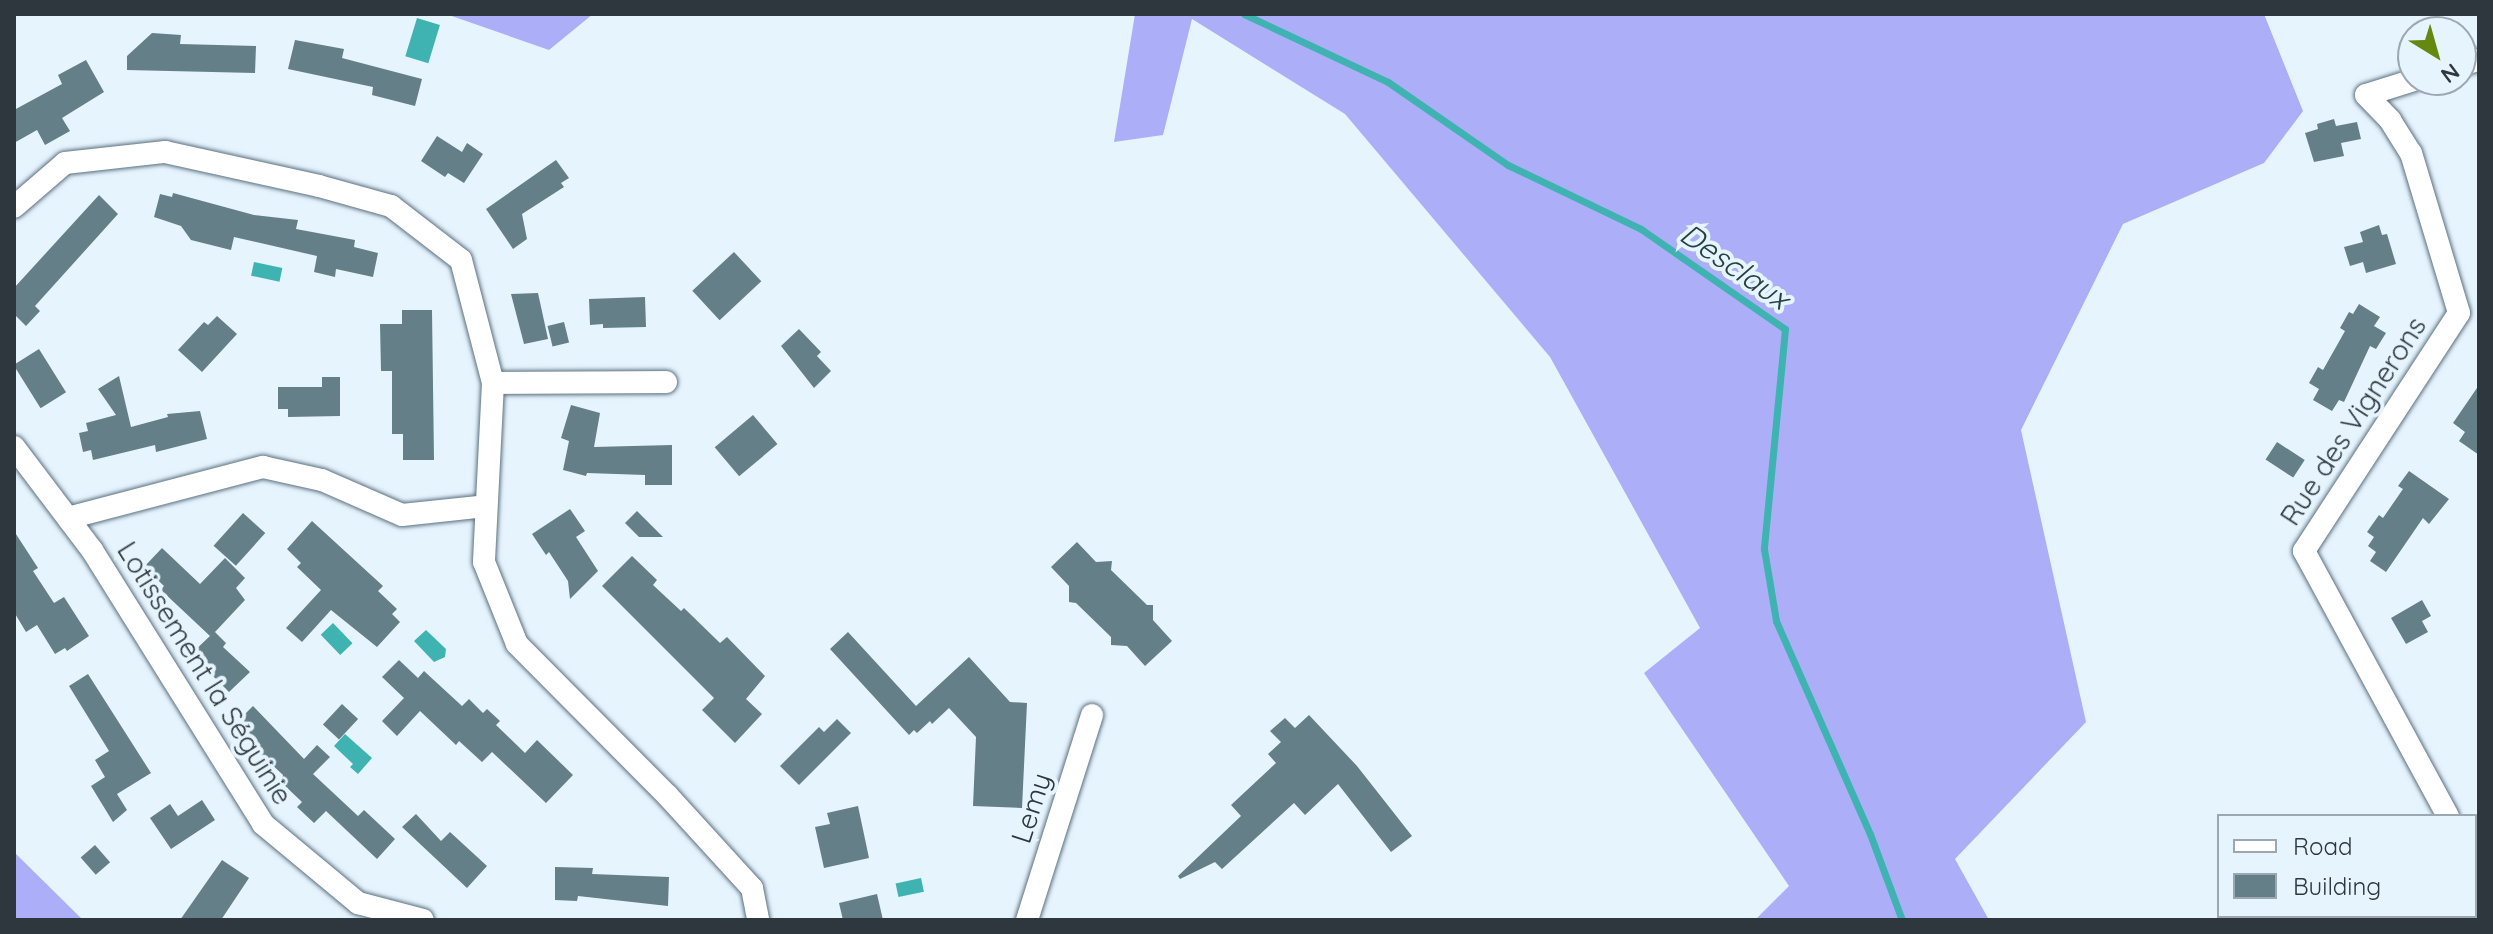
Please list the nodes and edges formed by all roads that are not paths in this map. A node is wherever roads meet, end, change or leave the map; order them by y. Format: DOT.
graph roads {
  1 [pos="2397,85"];
  2 [pos="14,207"];
  3 [pos="666,382"];
  4 [pos="493,383"];
  5 [pos="14,447"];
  6 [pos="486,506"];
  7 [pos="68,518"];
  8 [pos="1092,715"];
  9 [pos="2447,814"];
  10 [pos="423,920"];
  11 [pos="758,920"];
  12 [pos="1027,920"];
  1 -- 9 [label="street, Rue des Vignerons"];
  2 -- 4 [label="street"];
  3 -- 4 [label="street"];
  4 -- 6 [label="street"];
  5 -- 7 [label="street, Lotissement la Séguinie"];
  6 -- 7 [label="street, Lotissement la Séguinie"];
  6 -- 11 [label="street"];
  7 -- 10 [label="street, Lotissement la Séguinie"];
  8 -- 12 [label="street, Lemy"];
}
